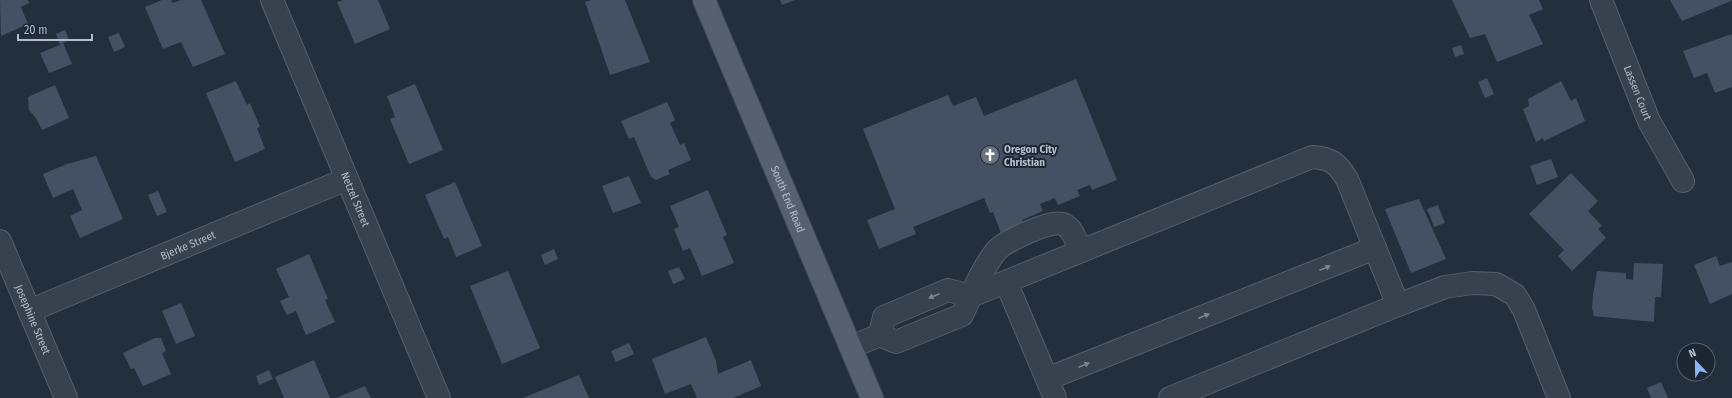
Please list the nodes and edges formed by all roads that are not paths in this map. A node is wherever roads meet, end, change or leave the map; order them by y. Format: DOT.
graph roads {
  1 [pos="272,0"];
  2 [pos="704,0"];
  3 [pos="1601,0"];
  4 [pos="347,179"];
  5 [pos="1683,181"];
  6 [pos="0,241"];
  7 [pos="1374,248"];
  8 [pos="1081,251"];
  9 [pos="1006,282"];
  10 [pos="971,296"];
  11 [pos="1398,305"];
  12 [pos="29,311"];
  13 [pos="851,347"];
  14 [pos="1051,389"];
  15 [pos="66,398"];
  16 [pos="439,398"];
  17 [pos="872,398"];
  18 [pos="1170,398"];
  19 [pos="1559,398"];
  1 -- 4 [label="street, Netzel Street"];
  2 -- 13 [label="main road, South End Road"];
  3 -- 5 [label="street, Lassen Court"];
  4 -- 12 [label="street, Bjerke Street"];
  4 -- 16 [label="street, Netzel Street"];
  6 -- 12 [label="street, Josephine Street"];
  7 -- 8 [label="street"];
  7 -- 11 [label="street"];
  14 -- 7 [label="street, one-way"];
  8 -- 9 [label="street"];
  8 -- 10 [label="street"];
  9 -- 10 [label="street"];
  9 -- 14 [label="street"];
  10 -- 13 [label="street"];
  11 -- 18 [label="street"];
  11 -- 19 [label="street"];
  12 -- 15 [label="street, Josephine Street"];
  13 -- 17 [label="main road, South End Road"];
}
